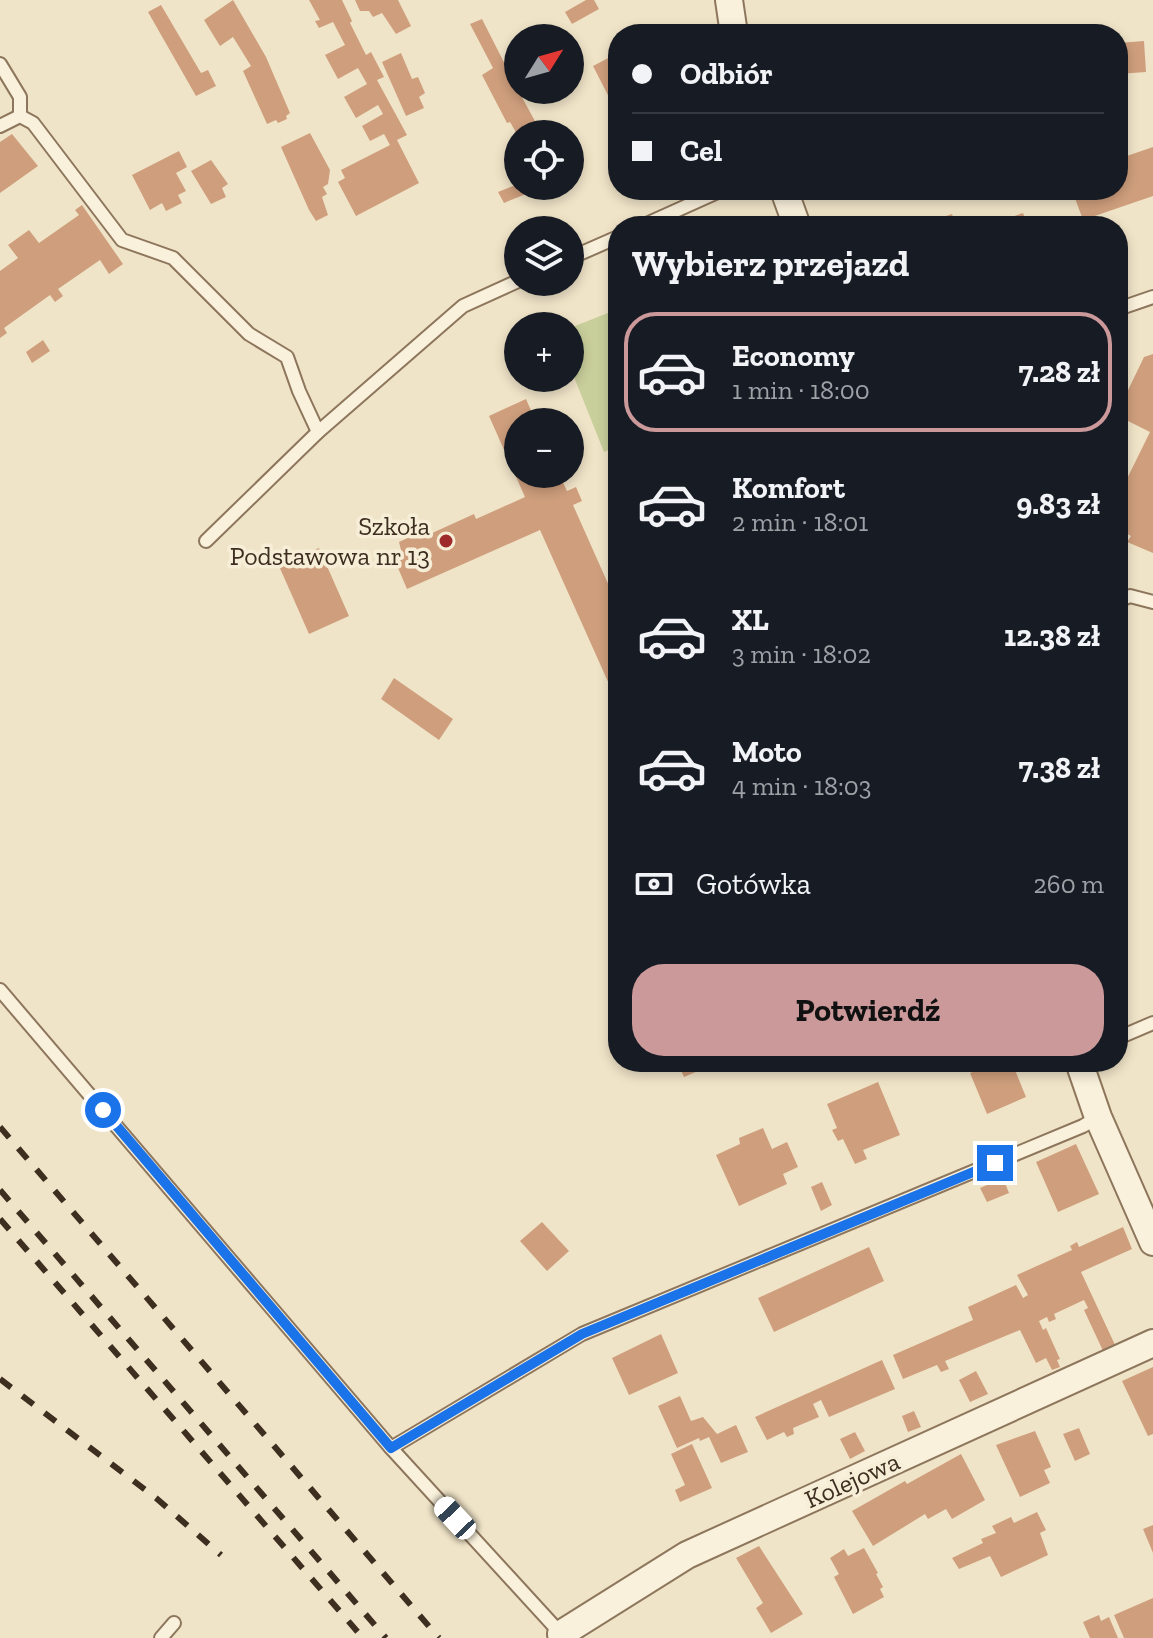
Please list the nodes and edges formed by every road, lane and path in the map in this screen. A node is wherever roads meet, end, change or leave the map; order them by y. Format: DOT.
graph roads {
  1 [pos="729,0"];
  2 [pos="733,24"];
  3 [pos="0,64"];
  4 [pos="20,116"];
  5 [pos="0,126"];
  6 [pos="700,200"];
  7 [pos="664,216"];
  8 [pos="608,241"];
  9 [pos="584,252"];
  10 [pos="504,287"];
  11 [pos="1153,297"];
  12 [pos="1128,306"];
  13 [pos="318,432"];
  14 [pos="206,541"];
  15 [pos="1128,597"];
  16 [pos="1153,602"];
  17 [pos="0,990"];
  18 [pos="1153,1023"];
  19 [pos="1128,1034"];
  20 [pos="1082,1072"];
  21 [pos="1098,1117"];
  22 [pos="1153,1242"];
  23 [pos="1153,1343"];
  24 [pos="391,1448"];
  25 [pos="174,1623"];
  26 [pos="563,1636"];
  27 [pos="161,1638"];
  1 -- 2 [label="street"];
  3 -- 4 [label="lane"];
  4 -- 5 [label="lane"];
  4 -- 13 [label="lane"];
  6 -- 7 [label="lane"];
  8 -- 9 [label="lane"];
  10 -- 13 [label="lane"];
  11 -- 12 [label="lane"];
  13 -- 14 [label="lane"];
  15 -- 16 [label="lane"];
  17 -- 24 [label="lane"];
  18 -- 19 [label="lane"];
  20 -- 21 [label="street"];
  21 -- 22 [label="street"];
  21 -- 24 [label="lane"];
  23 -- 26 [label="street, Kolejowa"];
  24 -- 26 [label="lane"];
  25 -- 27 [label="lane"];
}
